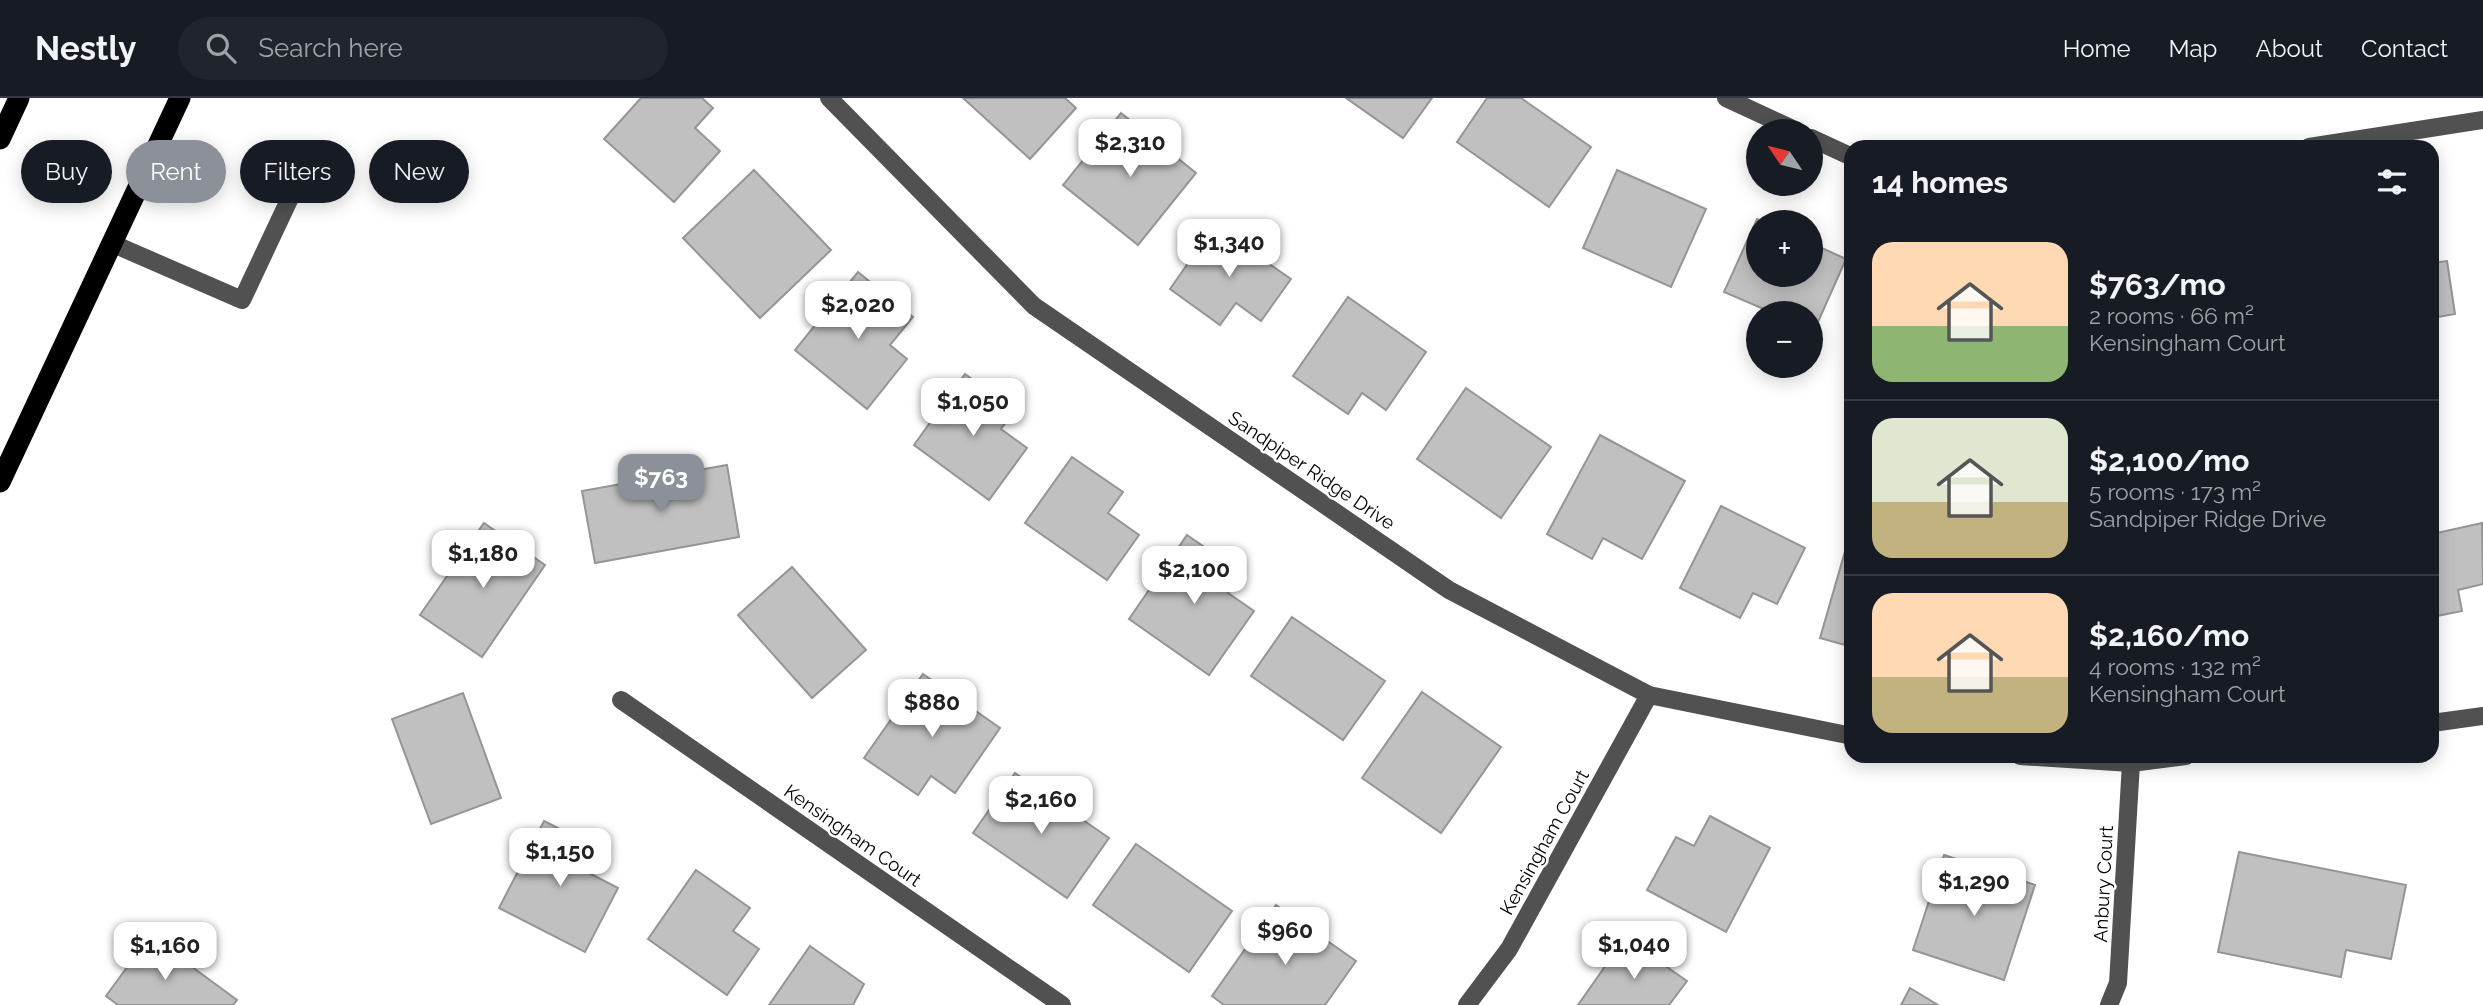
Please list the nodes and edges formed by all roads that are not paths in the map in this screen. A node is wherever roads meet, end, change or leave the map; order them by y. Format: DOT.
graph roads {
  1 [pos="19,98"];
  2 [pos="180,98"];
  3 [pos="829,98"];
  4 [pos="1726,98"];
  5 [pos="1771,119"];
  6 [pos="2483,120"];
  7 [pos="0,139"];
  8 [pos="2354,140"];
  9 [pos="1824,144"];
  10 [pos="1844,153"];
  11 [pos="288,203"];
  12 [pos="111,243"];
  13 [pos="0,482"];
  14 [pos="1649,695"];
  15 [pos="621,700"];
  16 [pos="2483,716"];
  17 [pos="2439,722"];
  18 [pos="1844,734"];
  19 [pos="2131,763"];
  20 [pos="1062,1005"];
  21 [pos="1467,1005"];
  22 [pos="2109,1005"];
  1 -- 7 [label="highway"];
  2 -- 12 [label="highway"];
  3 -- 14 [label="street, Sandpiper Ridge Drive"];
  4 -- 5 [label="street"];
  6 -- 8 [label="street"];
  9 -- 10 [label="street"];
  11 -- 12 [label="street"];
  12 -- 13 [label="highway"];
  14 -- 18 [label="street, Sandpiper Ridge Drive"];
  14 -- 21 [label="street, Kensingham Court"];
  15 -- 20 [label="street, Kensingham Court"];
  16 -- 17 [label="street"];
  19 -- 22 [label="street, Anbury Court"];
}
